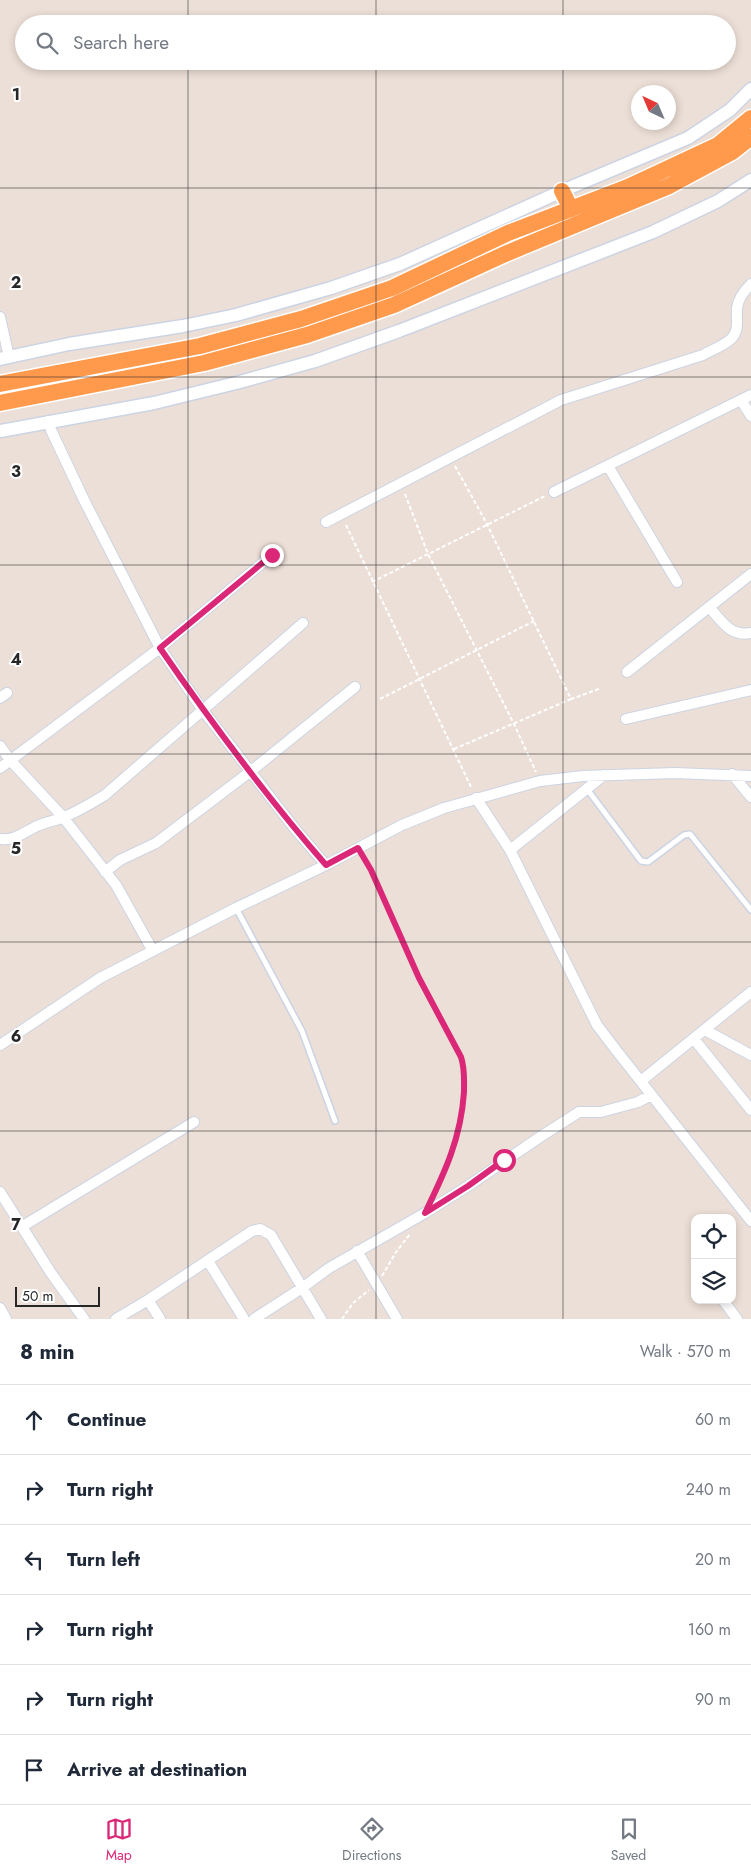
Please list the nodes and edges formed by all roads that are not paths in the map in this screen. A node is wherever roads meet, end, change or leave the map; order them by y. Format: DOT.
graph roads {
  1 [pos="751,89"];
  2 [pos="751,118"];
  3 [pos="751,137"];
  4 [pos="751,180"];
  5 [pos="562,191"];
  6 [pos="571,209"];
  7 [pos="751,284"];
  8 [pos="0,317"];
  9 [pos="5,358"];
  10 [pos="0,384"];
  11 [pos="751,395"];
  12 [pos="741,400"];
  13 [pos="0,403"];
  14 [pos="751,416"];
  15 [pos="49,421"];
  16 [pos="0,431"];
  17 [pos="608,466"];
  18 [pos="554,492"];
  19 [pos="326,522"];
  20 [pos="272,555"];
  21 [pos="751,574"];
  22 [pos="677,582"];
  23 [pos="710,608"];
  24 [pos="303,623"];
  25 [pos="751,633"];
  26 [pos="160,648"];
  27 [pos="627,672"];
  28 [pos="355,687"];
  29 [pos="751,690"];
  30 [pos="202,709"];
  31 [pos="626,719"];
  32 [pos="0,746"];
  33 [pos="10,760"];
  34 [pos="0,768"];
  35 [pos="251,771"];
  36 [pos="732,774"];
  37 [pos="604,775"];
  38 [pos="751,776"];
  39 [pos="587,789"];
  40 [pos="751,797"];
  41 [pos="476,798"];
  42 [pos="63,817"];
  43 [pos="0,840"];
  44 [pos="510,850"];
  45 [pos="326,865"];
  46 [pos="105,872"];
  47 [pos="236,908"];
  48 [pos="751,910"];
  49 [pos="153,951"];
  50 [pos="751,992"];
  51 [pos="705,1030"];
  52 [pos="694,1039"];
  53 [pos="0,1045"];
  54 [pos="751,1055"];
  55 [pos="641,1082"];
  56 [pos="651,1095"];
  57 [pos="751,1110"];
  58 [pos="335,1121"];
  59 [pos="194,1122"];
  60 [pos="0,1192"];
  61 [pos="751,1221"];
  62 [pos="23,1226"];
  63 [pos="357,1251"];
  64 [pos="208,1261"];
  65 [pos="302,1288"];
  66 [pos="148,1300"];
  67 [pos="726,1304"];
  68 [pos="0,1308"];
  69 [pos="6,1319"];
  70 [pos="84,1319"];
  71 [pos="116,1319"];
  72 [pos="160,1319"];
  73 [pos="244,1319"];
  74 [pos="254,1319"];
  75 [pos="321,1319"];
  76 [pos="397,1319"];
  77 [pos="737,1319"];
  1 -- 5 [label="street"];
  2 -- 6 [label="highway"];
  3 -- 13 [label="highway"];
  4 -- 15 [label="street"];
  5 -- 6 [label="highway"];
  5 -- 9 [label="street"];
  6 -- 10 [label="highway"];
  7 -- 19 [label="street"];
  8 -- 9 [label="street"];
  11 -- 12 [label="street"];
  12 -- 14 [label="street"];
  12 -- 17 [label="street"];
  15 -- 16 [label="street"];
  15 -- 26 [label="street"];
  17 -- 18 [label="street"];
  17 -- 22 [label="street"];
  20 -- 26 [label="street"];
  21 -- 23 [label="street"];
  23 -- 25 [label="street"];
  23 -- 27 [label="street"];
  24 -- 30 [label="street"];
  26 -- 30 [label="street"];
  26 -- 33 [label="street"];
  28 -- 35 [label="street"];
  29 -- 31 [label="street"];
  30 -- 35 [label="street"];
  30 -- 42 [label="street"];
  32 -- 33 [label="street"];
  33 -- 34 [label="street"];
  33 -- 42 [label="street"];
  35 -- 45 [label="street"];
  35 -- 46 [label="street"];
  36 -- 37 [label="street"];
  36 -- 38 [label="street"];
  36 -- 40 [label="street"];
  37 -- 39 [label="street"];
  37 -- 41 [label="street"];
  39 -- 44 [label="street"];
  39 -- 48 [label="lane"];
  41 -- 44 [label="street"];
  41 -- 45 [label="street"];
  42 -- 43 [label="street"];
  42 -- 46 [label="street"];
  44 -- 55 [label="street"];
  45 -- 47 [label="street"];
  46 -- 49 [label="street"];
  47 -- 49 [label="street"];
  47 -- 58 [label="lane"];
  49 -- 53 [label="street"];
  50 -- 51 [label="street"];
  51 -- 52 [label="street"];
  51 -- 54 [label="street"];
  52 -- 55 [label="street"];
  52 -- 57 [label="street"];
  55 -- 56 [label="street"];
  56 -- 61 [label="street"];
  56 -- 63 [label="street"];
  59 -- 62 [label="street"];
  60 -- 62 [label="street"];
  62 -- 70 [label="street"];
  63 -- 65 [label="street"];
  63 -- 76 [label="street"];
  64 -- 65 [label="street"];
  64 -- 66 [label="street"];
  64 -- 73 [label="street"];
  65 -- 74 [label="street"];
  65 -- 75 [label="street"];
  66 -- 71 [label="street"];
  66 -- 72 [label="street"];
  67 -- 77 [label="street"];
  68 -- 69 [label="street"];
}
